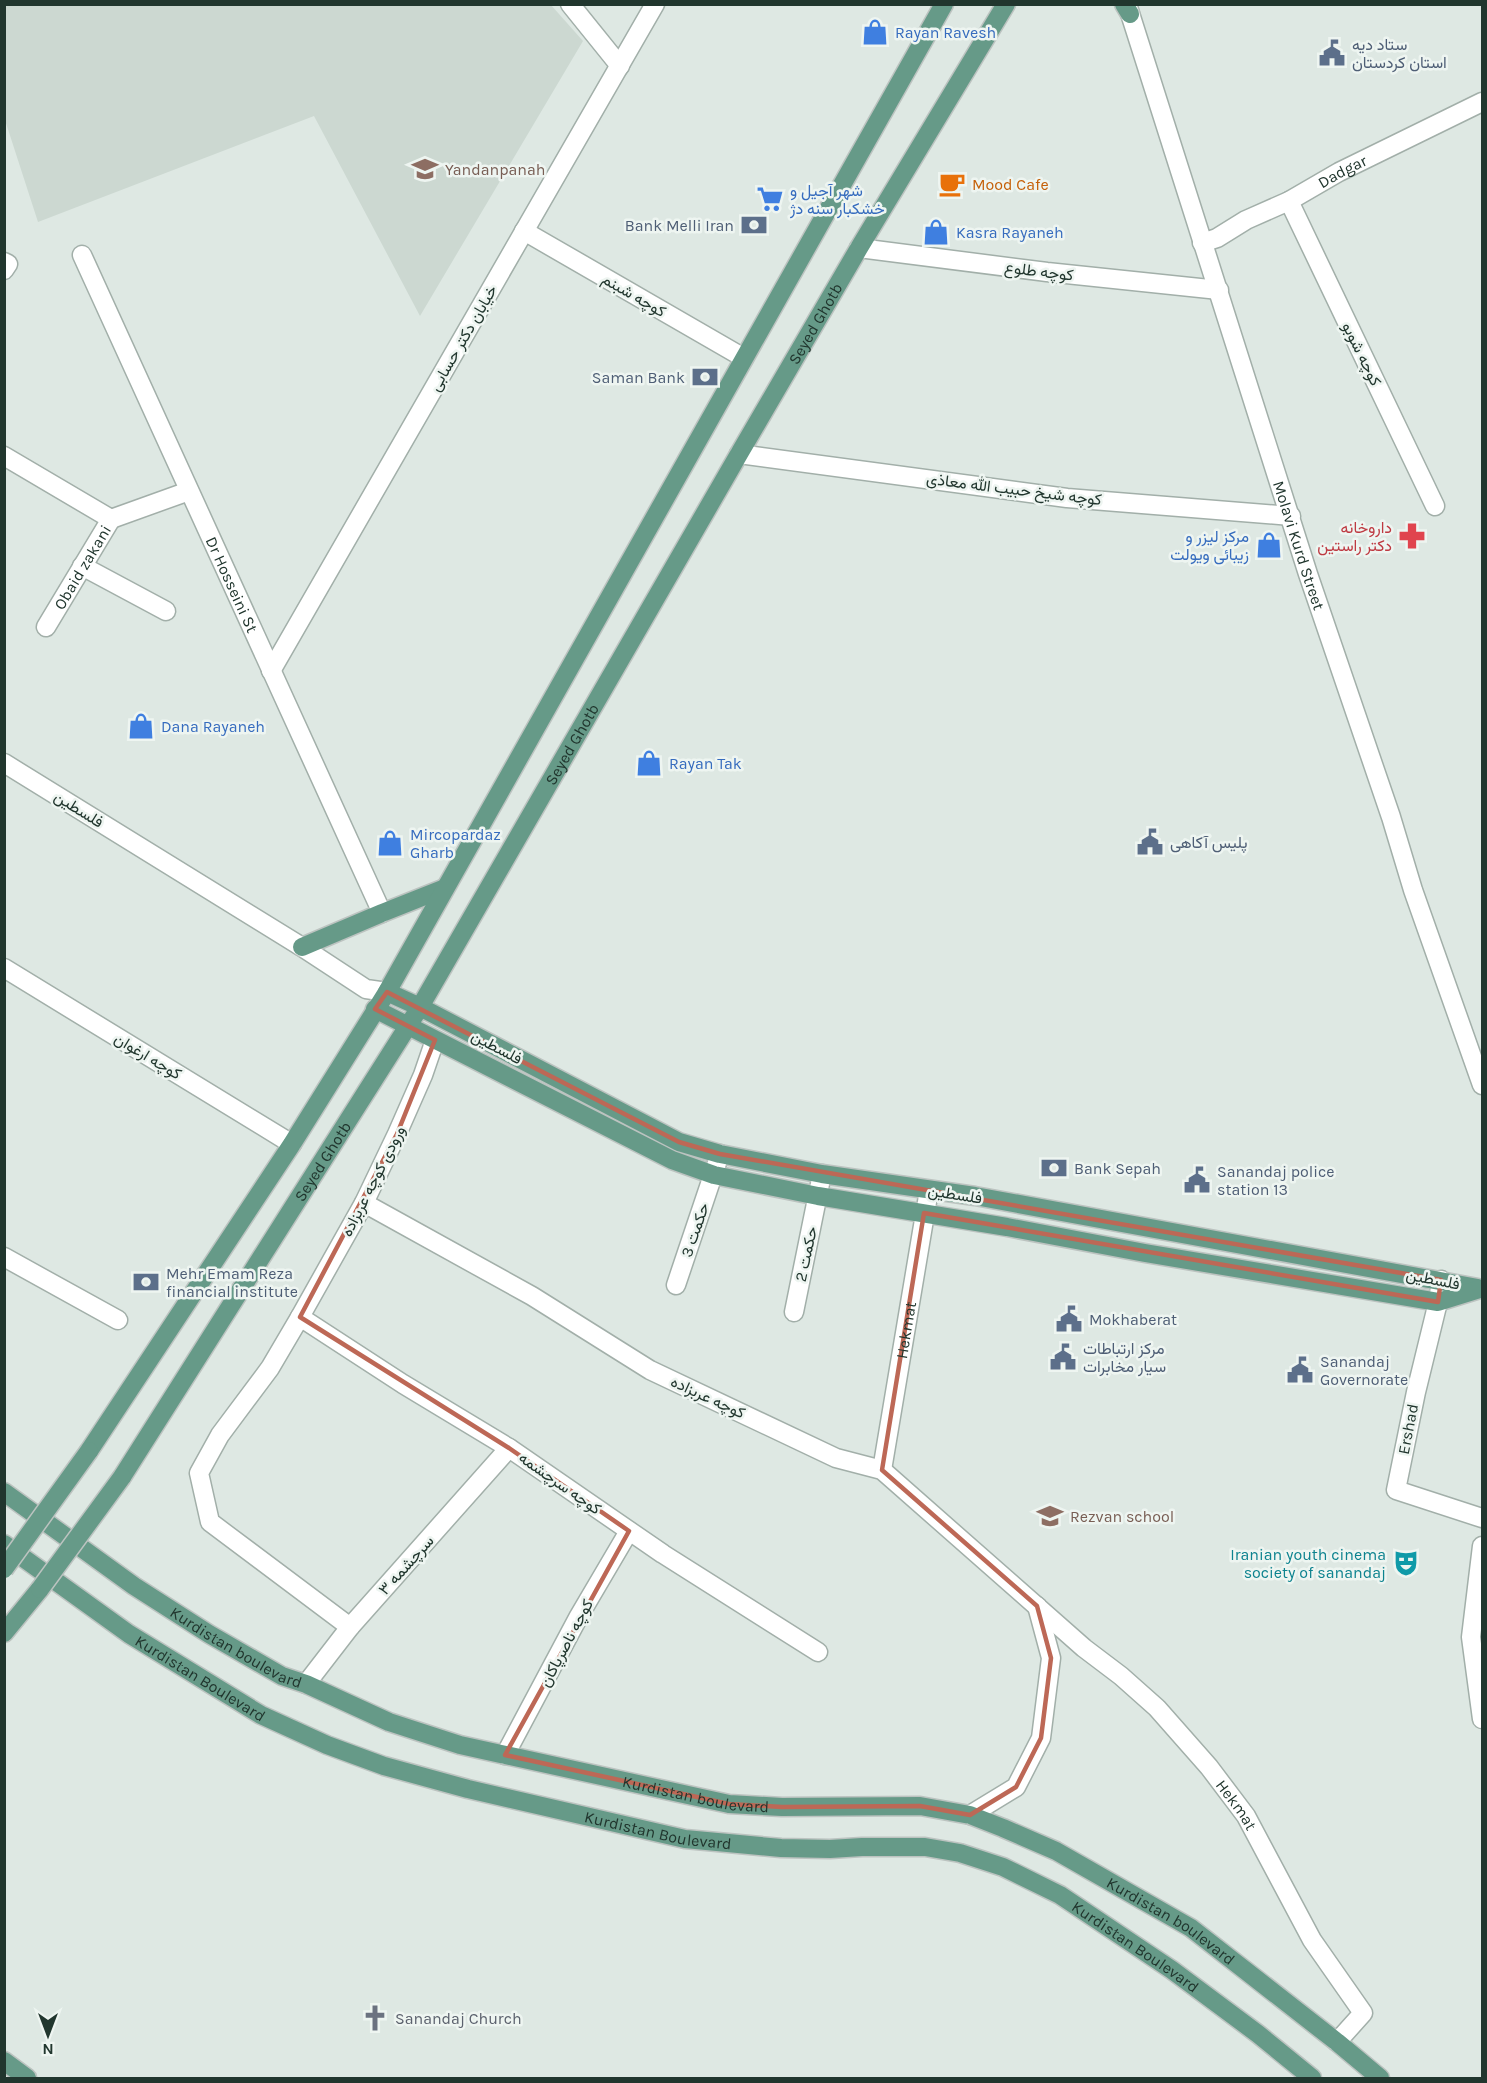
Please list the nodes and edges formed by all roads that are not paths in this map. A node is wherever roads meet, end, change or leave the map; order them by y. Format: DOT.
graph roads {
  1 [pos="570,4"];
  2 [pos="655,4"];
  3 [pos="944,4"];
  4 [pos="1006,4"];
  5 [pos="1127,8"];
  6 [pos="620,66"];
  7 [pos="1482,102"];
  8 [pos="1289,201"];
  9 [pos="524,231"];
  10 [pos="1202,243"];
  11 [pos="859,248"];
  12 [pos="82,255"];
  13 [pos="4,262"];
  14 [pos="4,270"];
  15 [pos="1219,290"];
  16 [pos="744,358"];
  17 [pos="739,454"];
  18 [pos="4,456"];
  19 [pos="189,491"];
  20 [pos="1435,506"];
  21 [pos="1290,516"];
  22 [pos="111,519"];
  23 [pos="82,566"];
  24 [pos="166,611"];
  25 [pos="46,627"];
  26 [pos="271,671"];
  27 [pos="4,763"];
  28 [pos="445,888"];
  29 [pos="381,913"];
  30 [pos="302,947"];
  31 [pos="4,968"];
  32 [pos="366,989"];
  33 [pos="387,992"];
  34 [pos="420,1007"];
  35 [pos="375,1009"];
  36 [pos="408,1026"];
  37 [pos="435,1040"];
  38 [pos="1482,1084"];
  39 [pos="292,1144"];
  40 [pos="720,1154"];
  41 [pos="714,1174"];
  42 [pos="822,1174"];
  43 [pos="929,1190"];
  44 [pos="818,1196"];
  45 [pos="363,1203"];
  46 [pos="924,1213"];
  47 [pos="4,1257"];
  48 [pos="1441,1280"];
  49 [pos="676,1285"];
  50 [pos="1482,1288"];
  51 [pos="1438,1302"];
  52 [pos="794,1312"];
  53 [pos="300,1317"];
  54 [pos="118,1320"];
  55 [pos="509,1448"];
  56 [pos="882,1470"];
  57 [pos="4,1492"];
  58 [pos="1482,1518"];
  59 [pos="46,1522"];
  60 [pos="629,1531"];
  61 [pos="70,1539"];
  62 [pos="4,1544"];
  63 [pos="1482,1546"];
  64 [pos="22,1557"];
  65 [pos="4,1569"];
  66 [pos="42,1581"];
  67 [pos="1037,1606"];
  68 [pos="350,1627"];
  69 [pos="4,1633"];
  70 [pos="818,1652"];
  71 [pos="306,1684"];
  72 [pos="1482,1719"];
  73 [pos="505,1755"];
  74 [pos="970,1815"];
  75 [pos="1338,2042"];
  76 [pos="4,2061"];
  77 [pos="27,2079"];
  78 [pos="1312,2079"];
  79 [pos="1380,2079"];
  1 -- 6 [label="street"];
  2 -- 6 [label="street, خیابان دکتر حسابی"];
  3 -- 16 [label="main road"];
  4 -- 11 [label="main road, Seyed Ghotb"];
  5 -- 10 [label="street, Molavi Kurd Street"];
  6 -- 9 [label="street, خیابان دکتر حسابی"];
  7 -- 8 [label="street, Dadgar"];
  8 -- 10 [label="street, Dadgar"];
  8 -- 20 [label="street, کوچه شوبو"];
  9 -- 16 [label="street, کوچه شبنم"];
  9 -- 26 [label="street, خیابان دکتر حسابی"];
  10 -- 15 [label="street, Molavi Kurd Street"];
  11 -- 15 [label="street, کوچه طلوع"];
  11 -- 17 [label="main road, Seyed Ghotb"];
  12 -- 19 [label="street, Dr Hosseini St"];
  13 -- 14 [label="street"];
  15 -- 21 [label="street, Molavi Kurd Street"];
  16 -- 28 [label="main road"];
  17 -- 21 [label="street, کوچه شیخ حبیب الله معاذی"];
  17 -- 34 [label="main road, Seyed Ghotb"];
  18 -- 22 [label="street, Obaid zakani"];
  19 -- 22 [label="street"];
  19 -- 26 [label="street, Dr Hosseini St"];
  21 -- 38 [label="street, Molavi Kurd Street"];
  22 -- 23 [label="street, Obaid zakani"];
  23 -- 24 [label="street"];
  23 -- 25 [label="street, Obaid zakani"];
  26 -- 29 [label="street, Dr Hosseini St"];
  27 -- 30 [label="street, فلسطین"];
  28 -- 29 [label="main road"];
  28 -- 33 [label="main road"];
  29 -- 30 [label="main road"];
  30 -- 32 [label="street, فلسطین"];
  31 -- 39 [label="street, کوچه ارغوان"];
  32 -- 33 [label="street, فلسطین"];
  32 -- 35 [label="street"];
  33 -- 34 [label="main road, فلسطین"];
  33 -- 35 [label="main road"];
  34 -- 36 [label="main road, Seyed Ghotb"];
  34 -- 40 [label="main road, فلسطین"];
  35 -- 36 [label="main road, فلسطین"];
  35 -- 39 [label="main road"];
  36 -- 37 [label="main road, فلسطین"];
  36 -- 66 [label="main road, Seyed Ghotb, bridge"];
  37 -- 41 [label="main road, فلسطین"];
  37 -- 45 [label="street, ورودی کوچه عربزاده"];
  39 -- 65 [label="main road, bridge"];
  40 -- 41 [label="street, حکمت 3"];
  40 -- 42 [label="main road, فلسطین"];
  41 -- 44 [label="main road, فلسطین"];
  41 -- 49 [label="street, حکمت 3"];
  42 -- 43 [label="main road, فلسطین"];
  42 -- 44 [label="street, حکمت 2"];
  43 -- 46 [label="street, Hekmat"];
  43 -- 48 [label="main road, فلسطین"];
  44 -- 46 [label="main road, فلسطین"];
  44 -- 52 [label="street, حکمت 2"];
  45 -- 53 [label="street, ورودی کوچه عربزاده"];
  45 -- 56 [label="street, کوچه عربزاده"];
  46 -- 51 [label="main road, فلسطین"];
  46 -- 56 [label="street, Hekmat"];
  47 -- 54 [label="street"];
  48 -- 50 [label="main road, فلسطین"];
  48 -- 51 [label="street, Ershad"];
  50 -- 51 [label="main road, فلسطین"];
  51 -- 58 [label="street, Ershad"];
  53 -- 55 [label="street, کوچه سرچشمه"];
  53 -- 68 [label="street, ورودی کوچه عربزاده"];
  55 -- 60 [label="street, کوچه سرچشمه"];
  55 -- 68 [label="street, سرچشمه ۳"];
  56 -- 67 [label="street, کوچه عربزاده"];
  57 -- 59 [label="main road, Kurdistan boulevard"];
  59 -- 61 [label="main road, Kurdistan boulevard"];
  59 -- 64 [label="main road"];
  60 -- 70 [label="street, کوچه سرچشمه"];
  60 -- 73 [label="street, کوچه ناصرپاکان"];
  61 -- 66 [label="main road"];
  61 -- 71 [label="main road, Kurdistan boulevard"];
  62 -- 64 [label="main road, Kurdistan Boulevard"];
  63 -- 72 [label="street"];
  64 -- 66 [label="main road, Kurdistan Boulevard"];
  66 -- 69 [label="main road"];
  66 -- 78 [label="main road, Kurdistan Boulevard"];
  67 -- 74 [label="street"];
  67 -- 75 [label="street, Hekmat"];
  68 -- 71 [label="street, سرچشمه ۳"];
  71 -- 73 [label="main road, Kurdistan boulevard"];
  73 -- 74 [label="main road, Kurdistan boulevard"];
  74 -- 75 [label="main road, Kurdistan boulevard"];
  75 -- 79 [label="main road, Kurdistan boulevard"];
  76 -- 77 [label="main road"];
}
